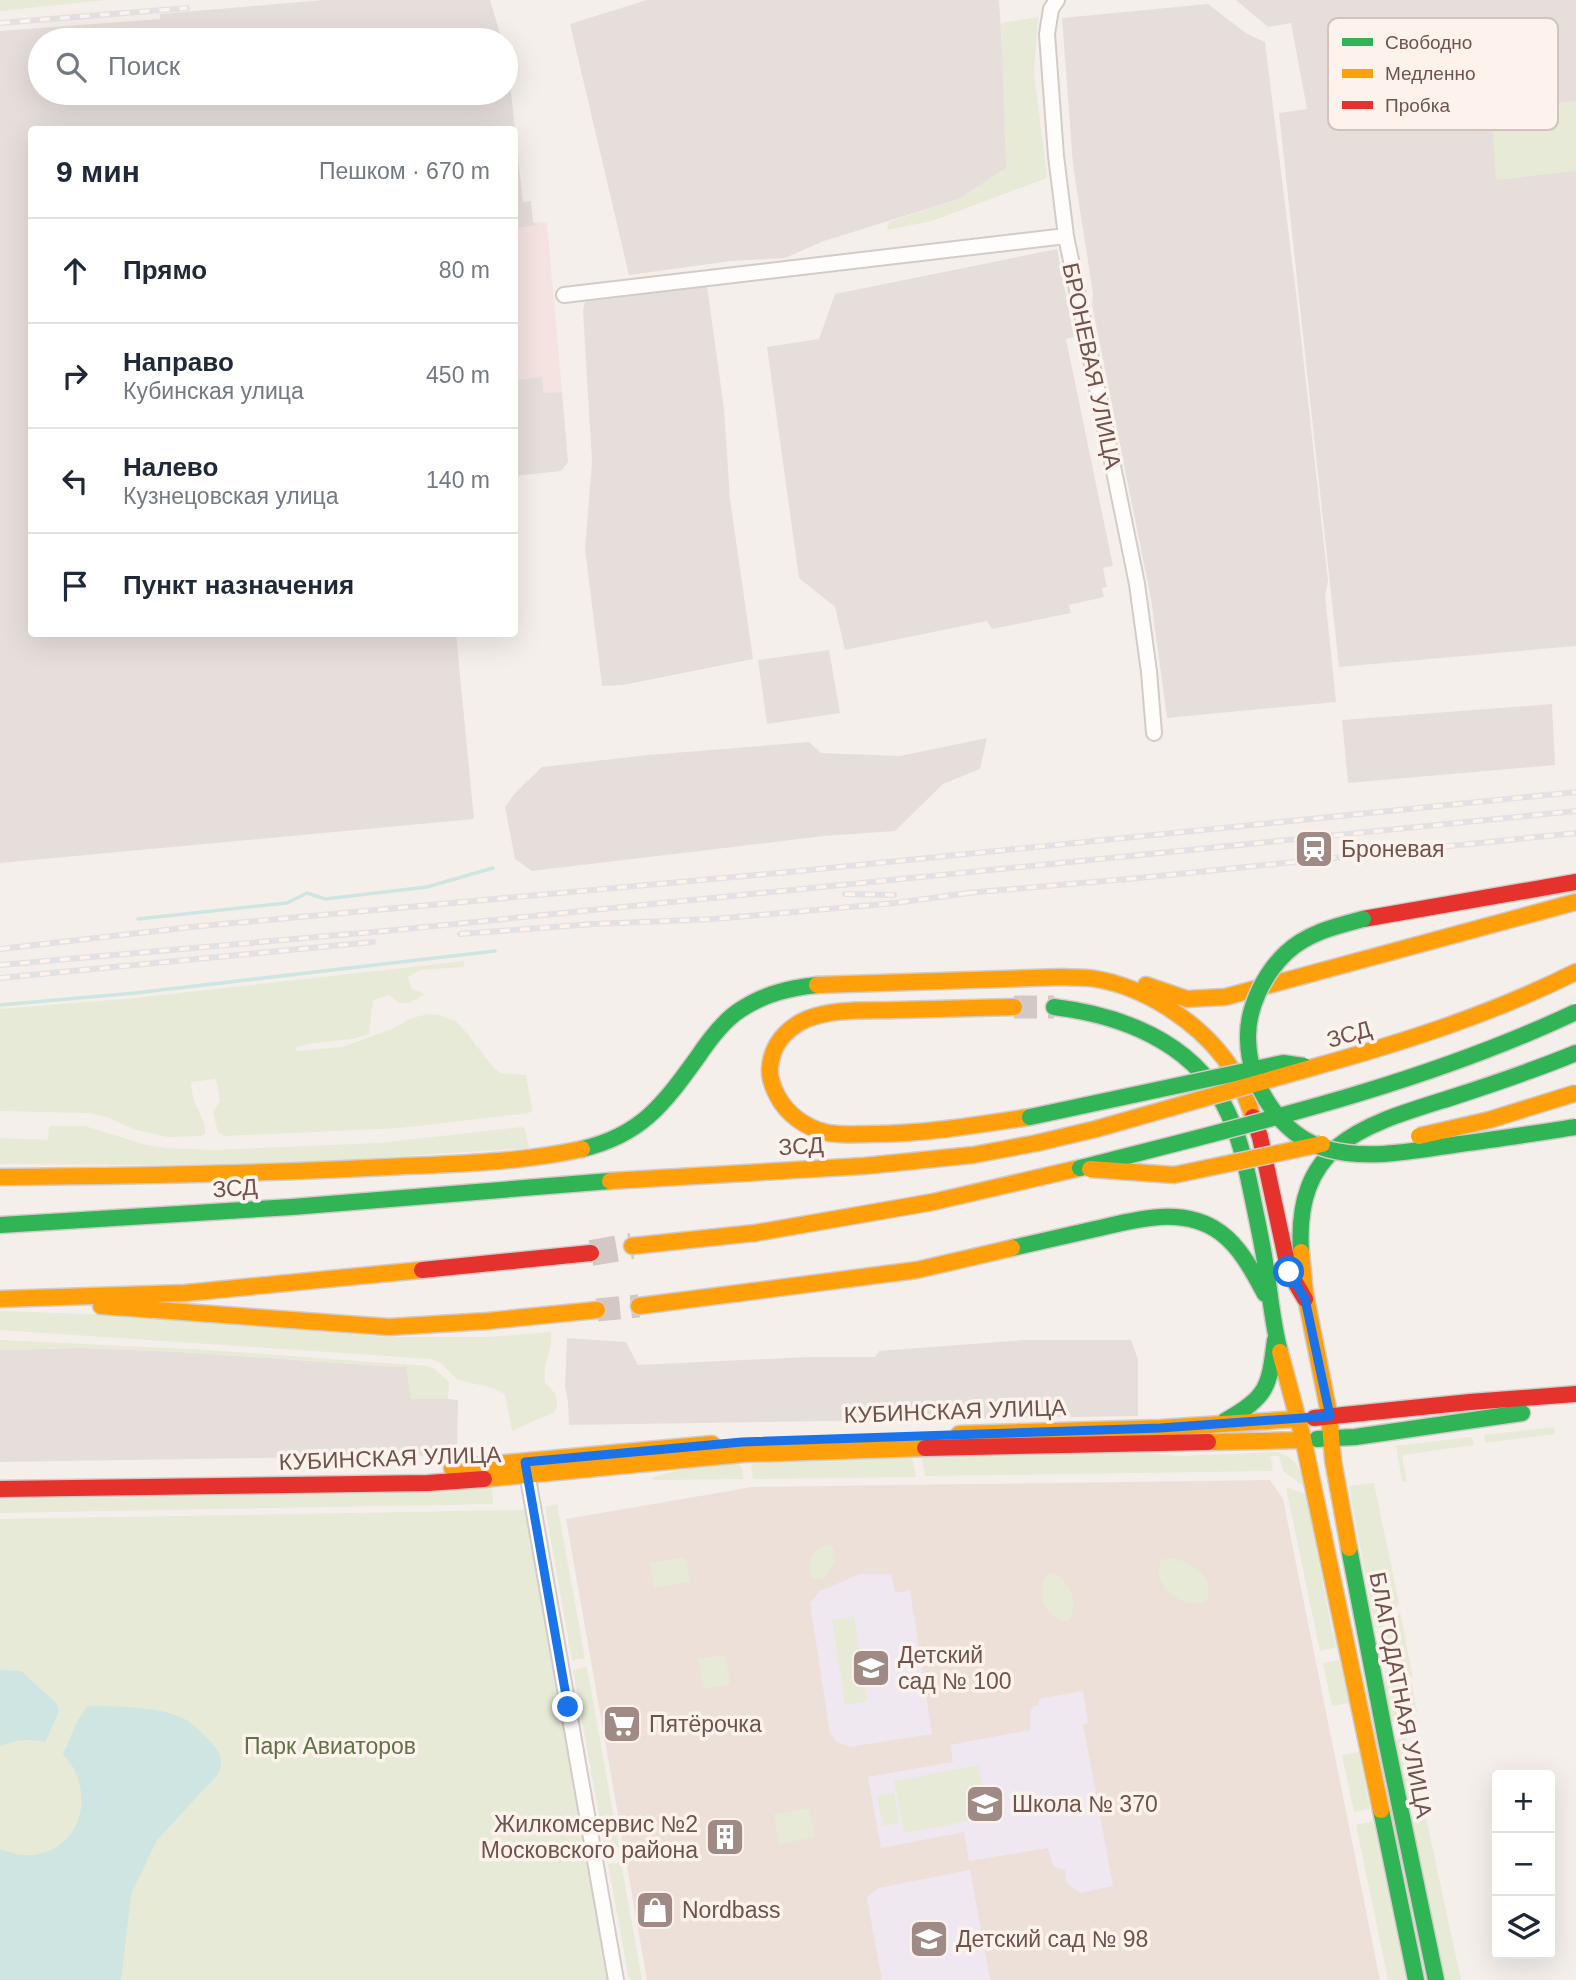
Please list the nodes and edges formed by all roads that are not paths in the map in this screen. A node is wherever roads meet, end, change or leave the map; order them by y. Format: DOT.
graph roads {
  1 [pos="1057,0"];
  2 [pos="1066,236"];
  3 [pos="564,295"];
  4 [pos="1154,733"];
  5 [pos="1576,882"];
  6 [pos="1576,902"];
  7 [pos="1576,972"];
  8 [pos="848,983"];
  9 [pos="1014,1007"];
  10 [pos="1054,1007"];
  11 [pos="1576,1012"];
  12 [pos="1576,1053"];
  13 [pos="1314,1068"];
  14 [pos="1576,1093"];
  15 [pos="1576,1127"];
  16 [pos="1080,1168"];
  17 [pos="0,1177"];
  18 [pos="0,1225"];
  19 [pos="632,1247"];
  20 [pos="591,1252"];
  21 [pos="5,1299"];
  22 [pos="1305,1299"];
  23 [pos="1269,1303"];
  24 [pos="639,1306"];
  25 [pos="597,1310"];
  26 [pos="1276,1332"];
  27 [pos="1576,1394"];
  28 [pos="1576,1408"];
  29 [pos="1330,1416"];
  30 [pos="1298,1419"];
  31 [pos="1220,1424"];
  32 [pos="1330,1438"];
  33 [pos="1303,1440"];
  34 [pos="526,1468"];
  35 [pos="0,1477"];
  36 [pos="0,1489"];
  37 [pos="616,1980"];
  38 [pos="1416,1980"];
  39 [pos="1436,1980"];
  1 -- 2 [label="street, БРОНЕВАЯ УЛИЦА"];
  2 -- 3 [label="street"];
  2 -- 4 [label="street, БРОНЕВАЯ УЛИЦА"];
  5 -- 15 [label="main road, bridge"];
  6 -- 8 [label="main road"];
  7 -- 13 [label="main road, ЗСД"];
  8 -- 17 [label="main road"];
  8 -- 22 [label="main road"];
  9 -- 13 [label="main road, bridge"];
  10 -- 23 [label="main road"];
  11 -- 16 [label="main road, bridge"];
  12 -- 22 [label="main road"];
  13 -- 18 [label="main road, ЗСД, bridge"];
  14 -- 16 [label="main road, bridge"];
  16 -- 19 [label="main road"];
  20 -- 21 [label="main road"];
  21 -- 25 [label="main road"];
  22 -- 29 [label="main road, БЛАГОДАТНАЯ УЛИЦА"];
  23 -- 24 [label="main road"];
  23 -- 26 [label="main road, БЛАГОДАТНАЯ УЛИЦА"];
  26 -- 30 [label="main road, БЛАГОДАТНАЯ УЛИЦА"];
  26 -- 31 [label="main road"];
  27 -- 29 [label="main road, КУБИНСКАЯ УЛИЦА"];
  28 -- 32 [label="main road, КУБИНСКАЯ УЛИЦА"];
  29 -- 30 [label="main road, КУБИНСКАЯ УЛИЦА"];
  29 -- 32 [label="main road, БЛАГОДАТНАЯ УЛИЦА"];
  30 -- 31 [label="main road, КУБИНСКАЯ УЛИЦА"];
  30 -- 33 [label="main road, БЛАГОДАТНАЯ УЛИЦА"];
  31 -- 34 [label="main road, КУБИНСКАЯ УЛИЦА"];
  32 -- 33 [label="main road, КУБИНСКАЯ УЛИЦА"];
  32 -- 39 [label="main road, БЛАГОДАТНАЯ УЛИЦА"];
  33 -- 34 [label="main road, КУБИНСКАЯ УЛИЦА"];
  33 -- 38 [label="main road, БЛАГОДАТНАЯ УЛИЦА"];
  34 -- 35 [label="main road, КУБИНСКАЯ УЛИЦА"];
  34 -- 36 [label="main road, КУБИНСКАЯ УЛИЦА"];
  34 -- 37 [label="street"];
}
